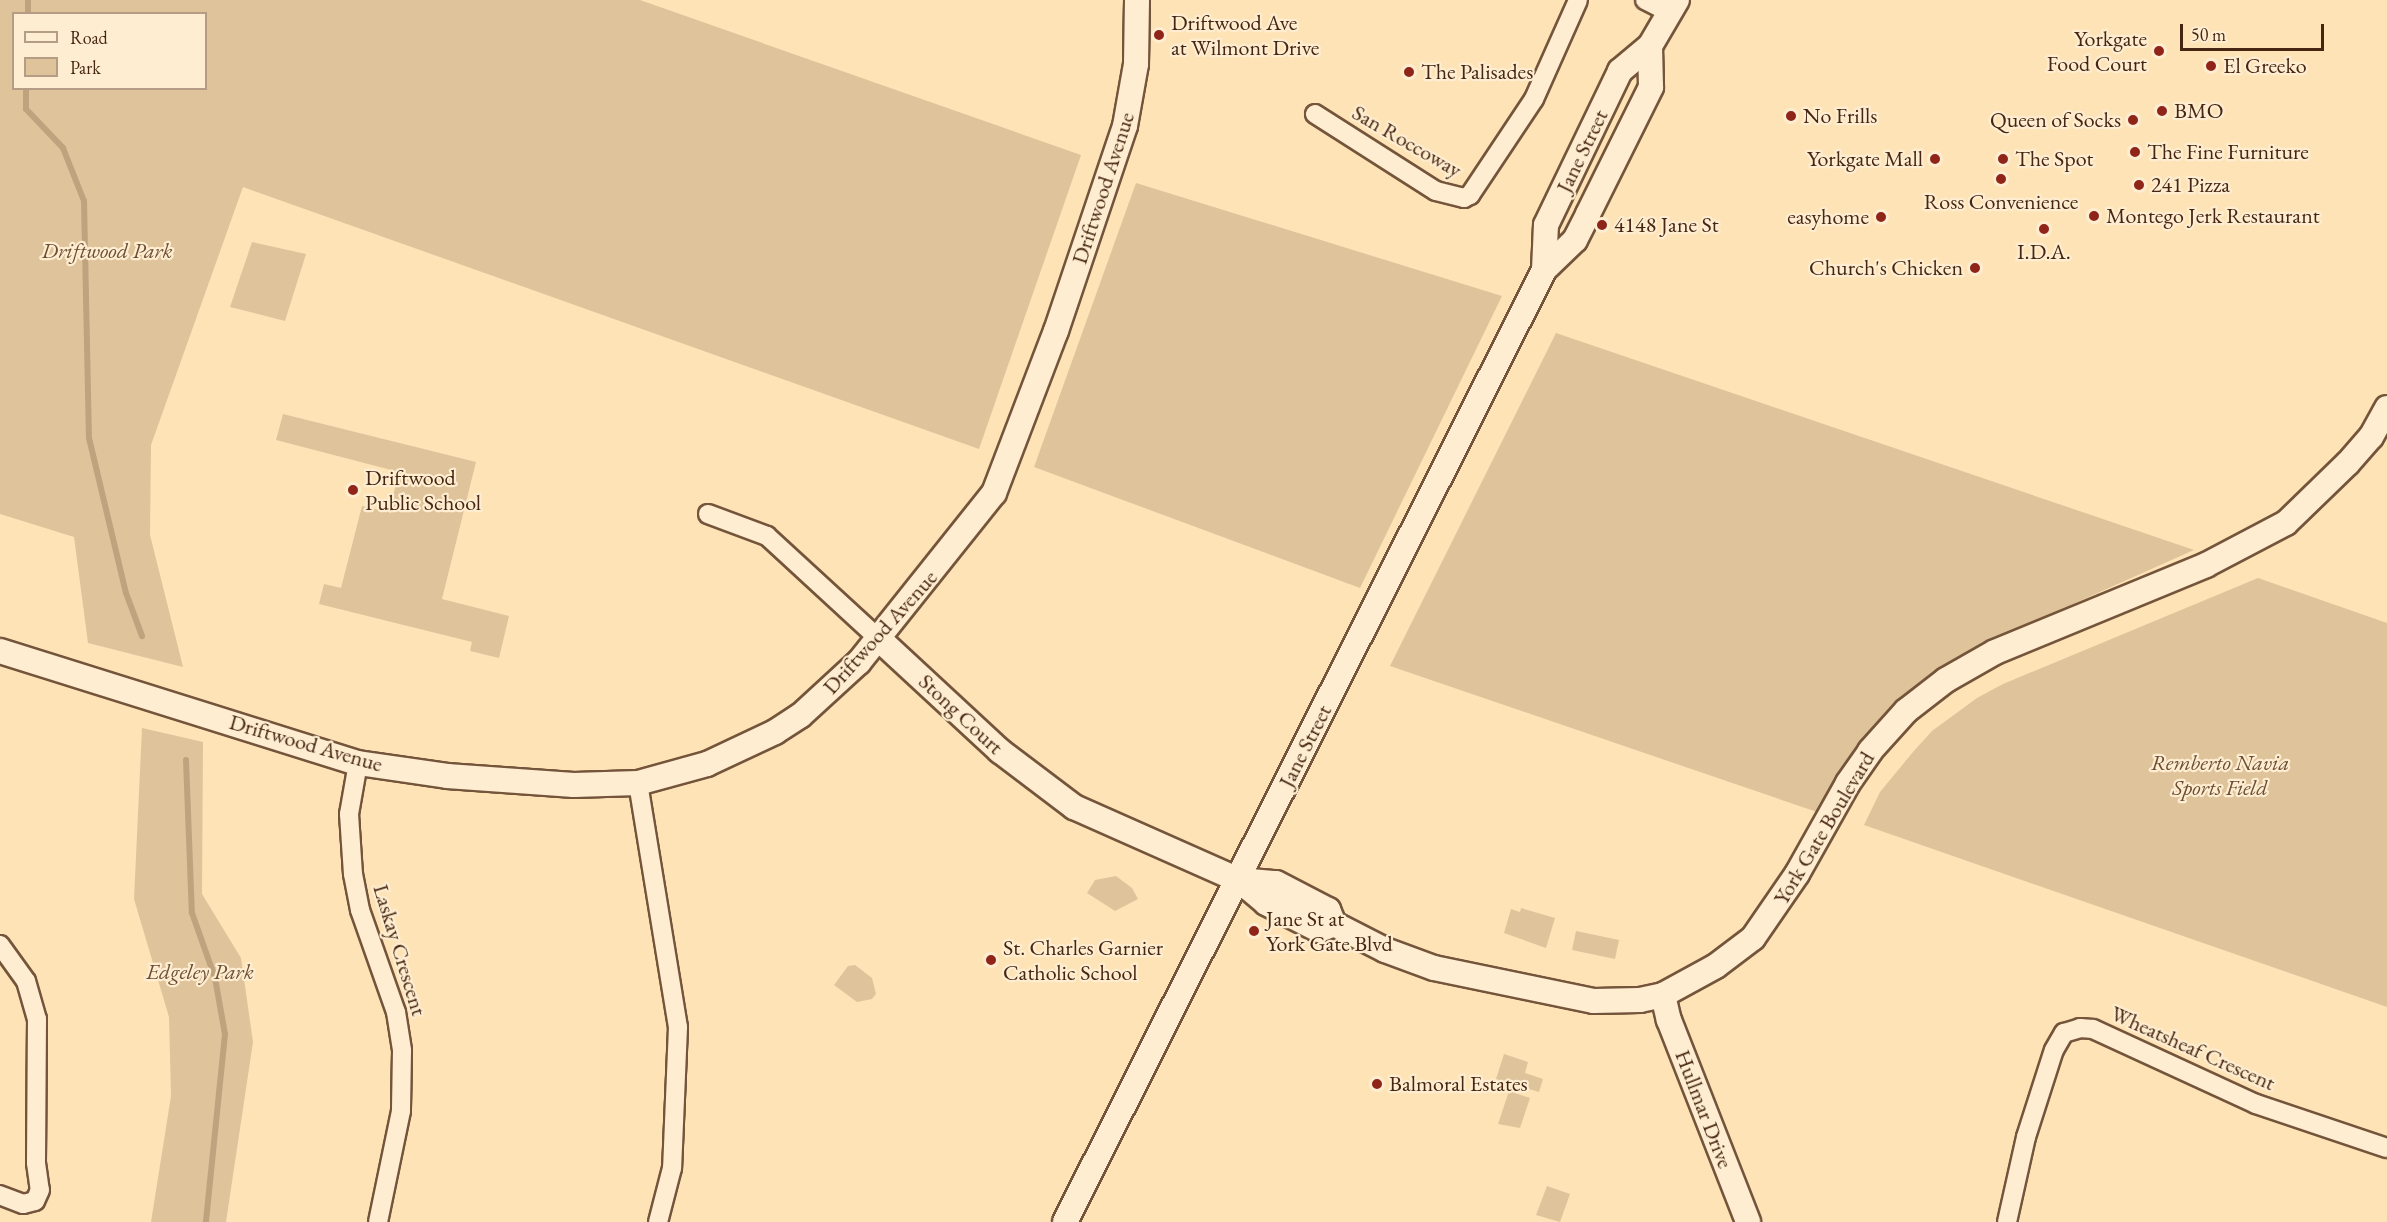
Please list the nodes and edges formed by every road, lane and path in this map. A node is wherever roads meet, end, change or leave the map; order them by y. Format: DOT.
graph roads {
  1 [pos="1137,0"];
  2 [pos="1578,0"];
  3 [pos="1645,0"];
  4 [pos="1673,6"];
  5 [pos="1650,46"];
  6 [pos="1315,114"];
  7 [pos="1578,160"];
  8 [pos="1608,174"];
  9 [pos="1544,270"];
  10 [pos="2387,408"];
  11 [pos="708,514"];
  12 [pos="879,639"];
  13 [pos="0,651"];
  14 [pos="358,763"];
  15 [pos="638,783"];
  16 [pos="1239,880"];
  17 [pos="0,945"];
  18 [pos="1664,995"];
  19 [pos="2387,1148"];
  20 [pos="0,1195"];
  21 [pos="378,1222"];
  22 [pos="658,1222"];
  23 [pos="1065,1222"];
  24 [pos="1749,1222"];
  25 [pos="2007,1222"];
  1 -- 12 [label="street, Driftwood Avenue"];
  2 -- 6 [label="street, San Roccoway"];
  3 -- 4 [label="street"];
  4 -- 5 [label="street, Jane Street"];
  5 -- 7 [label="street, Jane Street"];
  5 -- 8 [label="street, Jane Street"];
  7 -- 8 [label="street"];
  7 -- 9 [label="street, Jane Street"];
  8 -- 9 [label="street, Jane Street"];
  9 -- 16 [label="street, Jane Street"];
  10 -- 18 [label="street, York Gate Boulevard"];
  11 -- 12 [label="street, Stong Court"];
  12 -- 15 [label="street, Driftwood Avenue"];
  12 -- 16 [label="street, Stong Court"];
  13 -- 14 [label="street, Driftwood Avenue"];
  14 -- 15 [label="street, Driftwood Avenue"];
  14 -- 21 [label="street, Laskay Crescent"];
  15 -- 22 [label="street"];
  16 -- 18 [label="street, York Gate Boulevard"];
  16 -- 23 [label="street, Jane Street"];
  17 -- 20 [label="street"];
  18 -- 24 [label="street, Hullmar Drive"];
  19 -- 25 [label="street, Wheatsheaf Crescent"];
}
